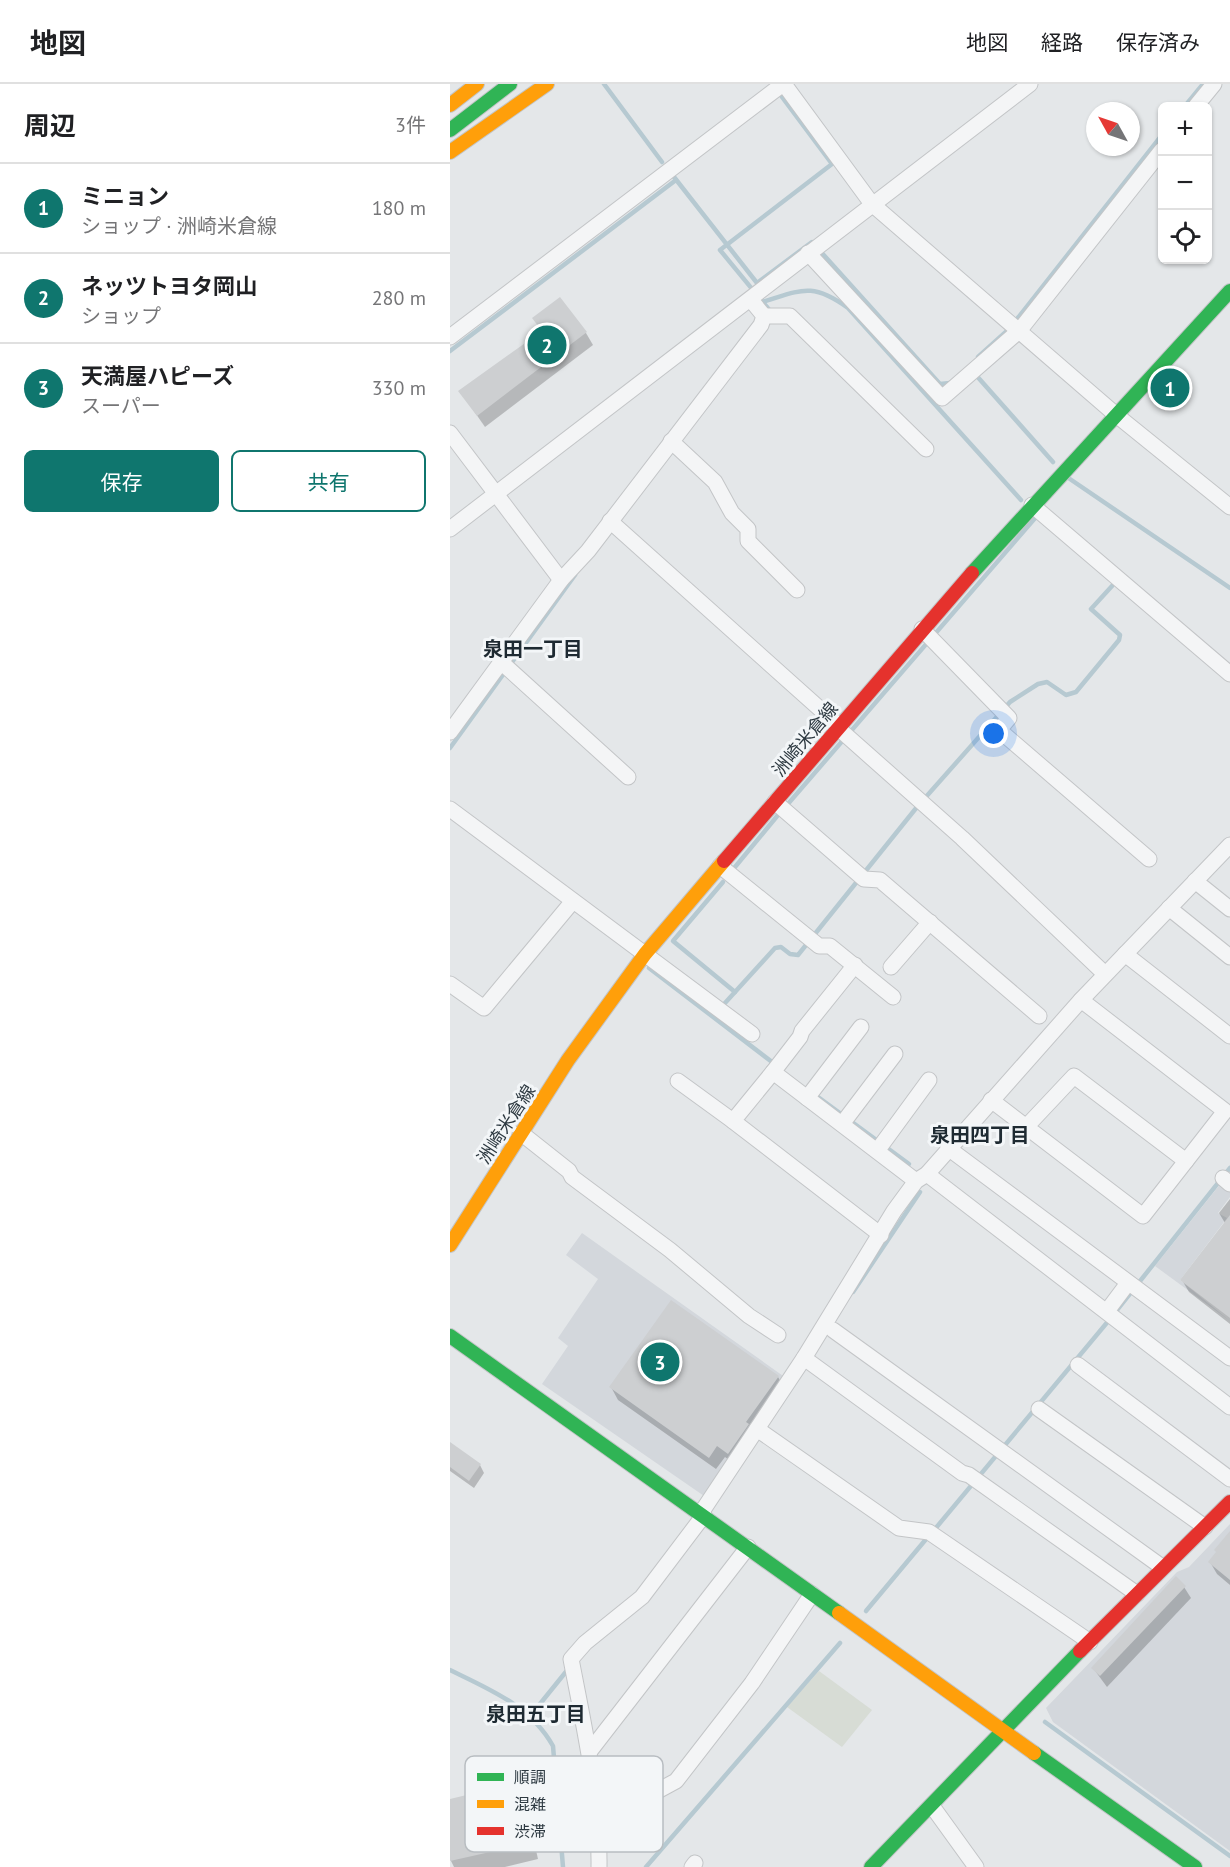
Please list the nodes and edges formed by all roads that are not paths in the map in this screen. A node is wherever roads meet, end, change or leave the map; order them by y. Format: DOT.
graph roads {
  1 [pos="477,84"];
  2 [pos="510,84"];
  3 [pos="547,84"];
  4 [pos="784,84"];
  5 [pos="1030,84"];
  6 [pos="1214,84"];
  7 [pos="1199,102"];
  8 [pos="450,105"];
  9 [pos="450,130"];
  10 [pos="450,152"];
  11 [pos="1158,155"];
  12 [pos="872,204"];
  13 [pos="814,249"];
  14 [pos="1230,291"];
  15 [pos="755,296"];
  16 [pos="769,315"];
  17 [pos="1019,331"];
  18 [pos="450,337"];
  19 [pos="1115,414"];
  20 [pos="450,433"];
  21 [pos="674,444"];
  22 [pos="926,449"];
  23 [pos="496,495"];
  24 [pos="1032,505"];
  25 [pos="1230,507"];
  26 [pos="613,524"];
  27 [pos="450,529"];
  28 [pos="561,580"];
  29 [pos="797,590"];
  30 [pos="928,635"];
  31 [pos="505,666"];
  32 [pos="1230,674"];
  33 [pos="842,731"];
  34 [pos="450,732"];
  35 [pos="628,777"];
  36 [pos="775,802"];
  37 [pos="450,809"];
  38 [pos="1230,844"];
  39 [pos="1149,859"];
  40 [pos="720,866"];
  41 [pos="1199,884"];
  42 [pos="570,904"];
  43 [pos="1230,909"];
  44 [pos="1173,911"];
  45 [pos="930,922"];
  46 [pos="645,954"];
  47 [pos="1128,957"];
  48 [pos="1230,957"];
  49 [pos="855,965"];
  50 [pos="891,967"];
  51 [pos="1105,974"];
  52 [pos="450,984"];
  53 [pos="893,997"];
  54 [pos="1081,1000"];
  55 [pos="1039,1016"];
  56 [pos="861,1027"];
  57 [pos="752,1034"];
  58 [pos="1230,1036"];
  59 [pos="895,1054"];
  60 [pos="776,1068"];
  61 [pos="929,1080"];
  62 [pos="678,1081"];
  63 [pos="810,1094"];
  64 [pos="991,1100"];
  65 [pos="845,1120"];
  66 [pos="733,1121"];
  67 [pos="1026,1127"];
  68 [pos="521,1133"];
  69 [pos="881,1146"];
  70 [pos="948,1148"];
  71 [pos="1186,1161"];
  72 [pos="921,1178"];
  73 [pos="881,1235"];
  74 [pos="450,1245"];
  75 [pos="1132,1286"];
  76 [pos="1110,1314"];
  77 [pos="833,1330"];
  78 [pos="778,1335"];
  79 [pos="450,1336"];
  80 [pos="1230,1358"];
  81 [pos="807,1360"];
  82 [pos="1078,1365"];
  83 [pos="1230,1407"];
  84 [pos="1039,1409"];
  85 [pos="760,1431"];
  86 [pos="1230,1479"];
  87 [pos="1230,1502"];
  88 [pos="702,1514"];
  89 [pos="1205,1527"];
  90 [pos="748,1547"];
  91 [pos="1162,1567"];
  92 [pos="812,1594"];
  93 [pos="1137,1594"];
  94 [pos="1090,1642"];
  95 [pos="1004,1733"];
  96 [pos="590,1751"];
  97 [pos="591,1756"];
  98 [pos="663,1788"];
  99 [pos="932,1806"];
  100 [pos="886,1861"];
  101 [pos="871,1867"];
  102 [pos="976,1867"];
  103 [pos="1195,1867"];
  1 -- 8 [label="main road"];
  2 -- 9 [label="main road"];
  3 -- 10 [label="main road"];
  4 -- 12 [label="street"];
  4 -- 18 [label="street"];
  5 -- 12 [label="street"];
  6 -- 7 [label="street"];
  11 -- 17 [label="street"];
  12 -- 13 [label="street"];
  12 -- 17 [label="street"];
  13 -- 15 [label="street"];
  13 -- 17 [label="street"];
  14 -- 19 [label="main road, 洲崎米倉線"];
  15 -- 16 [label="street"];
  15 -- 23 [label="street"];
  16 -- 21 [label="street"];
  16 -- 22 [label="street"];
  17 -- 19 [label="street"];
  19 -- 24 [label="main road, 洲崎米倉線"];
  19 -- 25 [label="street"];
  20 -- 23 [label="street"];
  21 -- 26 [label="street"];
  21 -- 29 [label="street"];
  23 -- 27 [label="street"];
  23 -- 28 [label="street"];
  24 -- 30 [label="main road, 洲崎米倉線"];
  24 -- 32 [label="street"];
  26 -- 28 [label="street"];
  26 -- 33 [label="street"];
  28 -- 31 [label="street"];
  30 -- 33 [label="main road, 洲崎米倉線"];
  30 -- 39 [label="street"];
  31 -- 34 [label="street"];
  31 -- 35 [label="street"];
  33 -- 36 [label="main road, 洲崎米倉線"];
  33 -- 51 [label="street"];
  36 -- 40 [label="main road, 洲崎米倉線"];
  36 -- 45 [label="street"];
  37 -- 42 [label="street"];
  38 -- 41 [label="street"];
  40 -- 46 [label="main road, 洲崎米倉線"];
  40 -- 49 [label="street"];
  41 -- 43 [label="street"];
  41 -- 44 [label="street"];
  42 -- 46 [label="street"];
  42 -- 52 [label="street"];
  44 -- 47 [label="street"];
  44 -- 48 [label="street"];
  45 -- 50 [label="street"];
  45 -- 55 [label="street"];
  46 -- 57 [label="street"];
  46 -- 68 [label="main road, 洲崎米倉線"];
  47 -- 51 [label="street"];
  47 -- 58 [label="street"];
  49 -- 53 [label="street"];
  49 -- 60 [label="street"];
  51 -- 54 [label="street"];
  54 -- 64 [label="street"];
  54 -- 71 [label="street"];
  56 -- 63 [label="street"];
  59 -- 65 [label="street"];
  60 -- 63 [label="street"];
  60 -- 66 [label="street"];
  61 -- 69 [label="street"];
  62 -- 66 [label="street"];
  63 -- 65 [label="street"];
  64 -- 67 [label="street"];
  64 -- 70 [label="street"];
  65 -- 69 [label="street"];
  66 -- 73 [label="street"];
  67 -- 71 [label="street"];
  67 -- 71 [label="street"];
  68 -- 74 [label="main road, 洲崎米倉線"];
  68 -- 78 [label="street"];
  69 -- 72 [label="street"];
  70 -- 72 [label="street"];
  70 -- 75 [label="street"];
  72 -- 73 [label="street"];
  72 -- 76 [label="street"];
  73 -- 81 [label="street"];
  75 -- 76 [label="street"];
  75 -- 80 [label="street"];
  76 -- 83 [label="street"];
  77 -- 91 [label="street"];
  79 -- 88 [label="main road"];
  81 -- 85 [label="street"];
  81 -- 93 [label="street"];
  82 -- 86 [label="street"];
  84 -- 89 [label="street"];
  85 -- 88 [label="street"];
  85 -- 94 [label="street"];
  87 -- 89 [label="main road"];
  88 -- 90 [label="main road"];
  88 -- 96 [label="street"];
  89 -- 91 [label="main road"];
  90 -- 92 [label="main road"];
  90 -- 96 [label="street"];
  91 -- 93 [label="main road"];
  92 -- 95 [label="main road"];
  92 -- 98 [label="street"];
  93 -- 94 [label="main road"];
  94 -- 95 [label="main road"];
  95 -- 99 [label="main road"];
  95 -- 103 [label="main road"];
  96 -- 97 [label="street"];
  99 -- 100 [label="main road"];
  99 -- 102 [label="street"];
  100 -- 101 [label="main road"];
}
